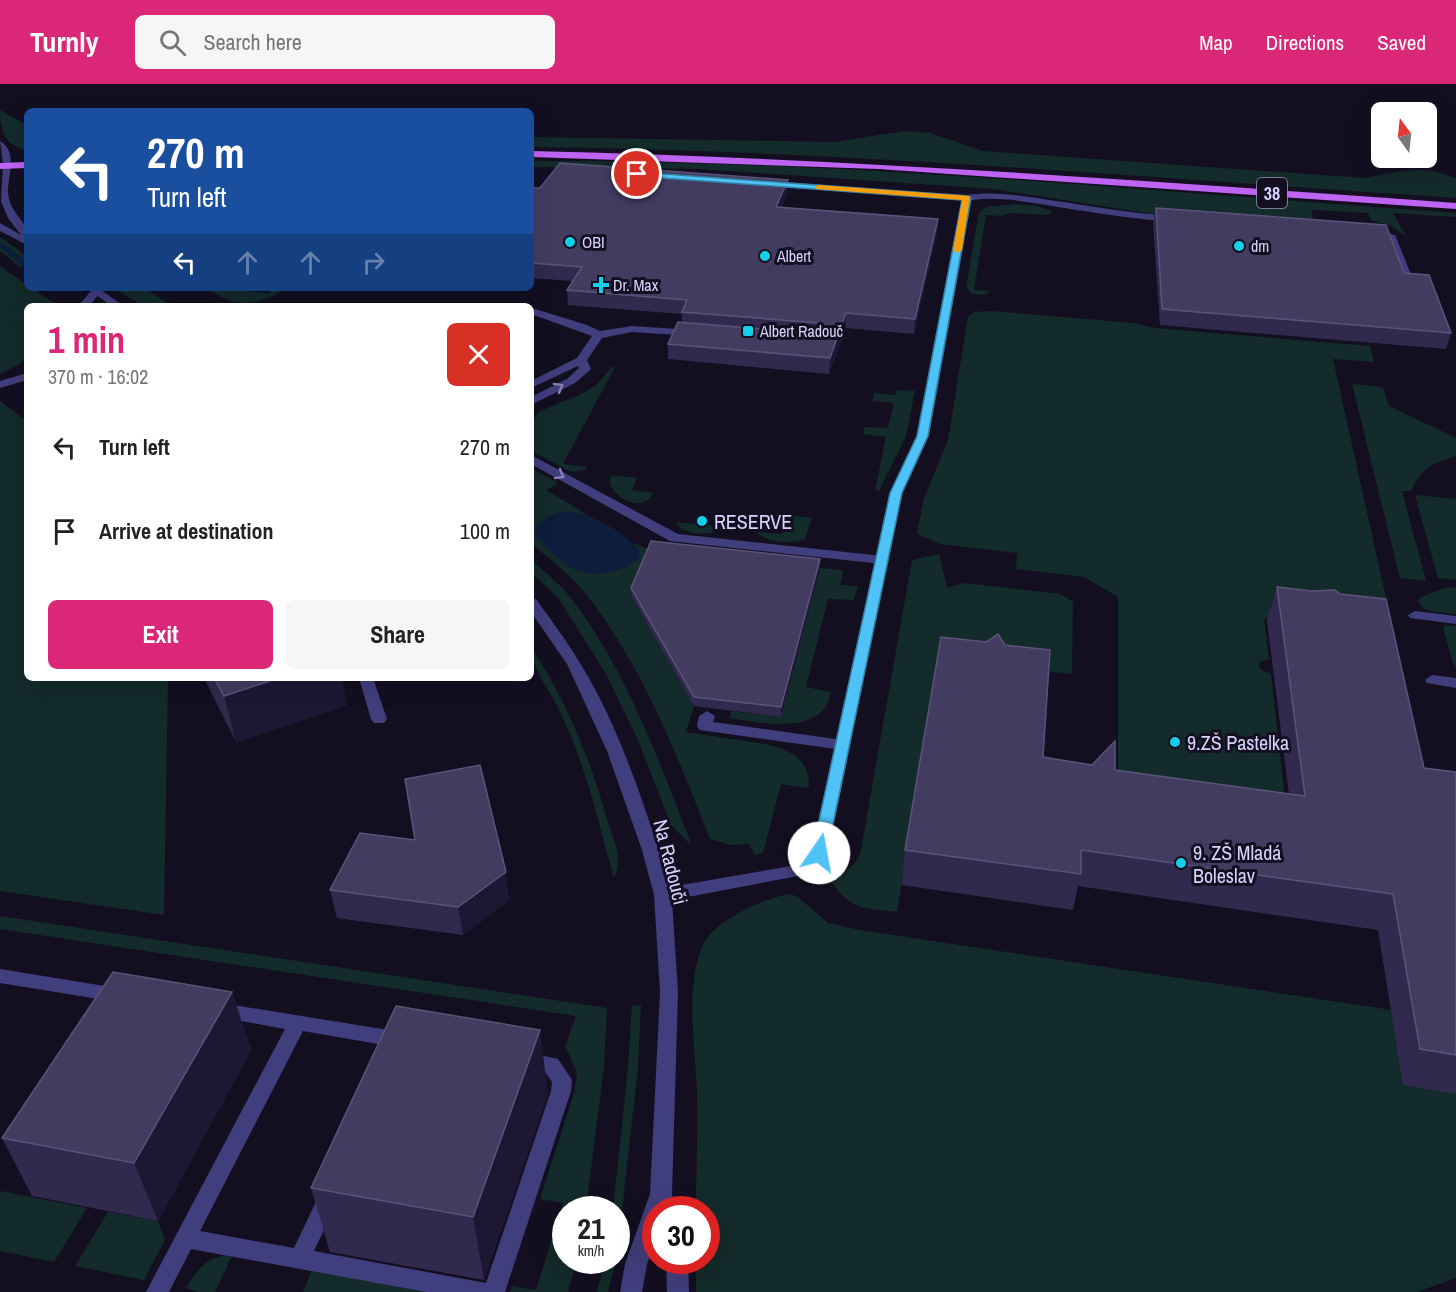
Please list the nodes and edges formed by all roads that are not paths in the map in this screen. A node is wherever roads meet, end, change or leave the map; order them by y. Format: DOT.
graph roads {
  1 [pos="0,144"];
  2 [pos="534,153"];
  3 [pos="24,165"];
  4 [pos="4,166"];
  5 [pos="755,183"];
  6 [pos="967,198"];
  7 [pos="1456,206"];
  8 [pos="1180,220"];
  9 [pos="0,226"];
  10 [pos="1360,232"];
  11 [pos="24,235"];
  12 [pos="24,239"];
  13 [pos="1410,284"];
  14 [pos="95,291"];
  15 [pos="114,303"];
  16 [pos="535,312"];
  17 [pos="598,334"];
  18 [pos="703,334"];
  19 [pos="580,360"];
  20 [pos="24,377"];
  21 [pos="534,383"];
  22 [pos="0,385"];
  23 [pos="534,400"];
  24 [pos="534,461"];
  25 [pos="882,560"];
  26 [pos="534,606"];
  27 [pos="1415,615"];
  28 [pos="1456,620"];
  29 [pos="1432,680"];
  30 [pos="367,681"];
  31 [pos="1456,683"];
  32 [pos="707,716"];
  33 [pos="379,719"];
  34 [pos="843,745"];
  35 [pos="663,895"];
  36 [pos="0,976"];
  37 [pos="135,998"];
  38 [pos="205,1009"];
  39 [pos="298,1023"];
  40 [pos="401,1040"];
  41 [pos="424,1043"];
  42 [pos="506,1056"];
  43 [pos="392,1061"];
  44 [pos="339,1175"];
  45 [pos="662,1196"];
  46 [pos="185,1238"];
  47 [pos="642,1250"];
  48 [pos="300,1259"];
  49 [pos="677,1274"];
  50 [pos="157,1292"];
  51 [pos="483,1292"];
  52 [pos="494,1292"];
  53 [pos="631,1292"];
  54 [pos="678,1292"];
  1 -- 4 [label="street"];
  2 -- 7 [label="main road, 38"];
  3 -- 4 [label="main road"];
  4 -- 11 [label="street"];
  5 -- 6 [label="street"];
  6 -- 8 [label="street"];
  6 -- 25 [label="street"];
  9 -- 12 [label="street"];
  10 -- 13 [label="street"];
  14 -- 15 [label="street"];
  16 -- 17 [label="street"];
  17 -- 18 [label="street"];
  17 -- 19 [label="street"];
  19 -- 21 [label="street"];
  23 -- 19 [label="street, one-way"];
  20 -- 22 [label="street"];
  24 -- 25 [label="street, one-way"];
  25 -- 34 [label="street"];
  26 -- 35 [label="street, Na Radouči"];
  27 -- 28 [label="street"];
  29 -- 31 [label="street"];
  30 -- 33 [label="street"];
  32 -- 34 [label="street"];
  34 -- 35 [label="street"];
  35 -- 45 [label="street, Na Radouči"];
  36 -- 37 [label="street"];
  38 -- 39 [label="street"];
  39 -- 40 [label="street"];
  39 -- 46 [label="street"];
  40 -- 41 [label="street"];
  40 -- 43 [label="street"];
  42 -- 52 [label="street"];
  44 -- 48 [label="street"];
  46 -- 48 [label="street"];
  46 -- 50 [label="street"];
  47 -- 53 [label="street, Na Radouči"];
  48 -- 51 [label="street"];
  49 -- 54 [label="street"];
}
